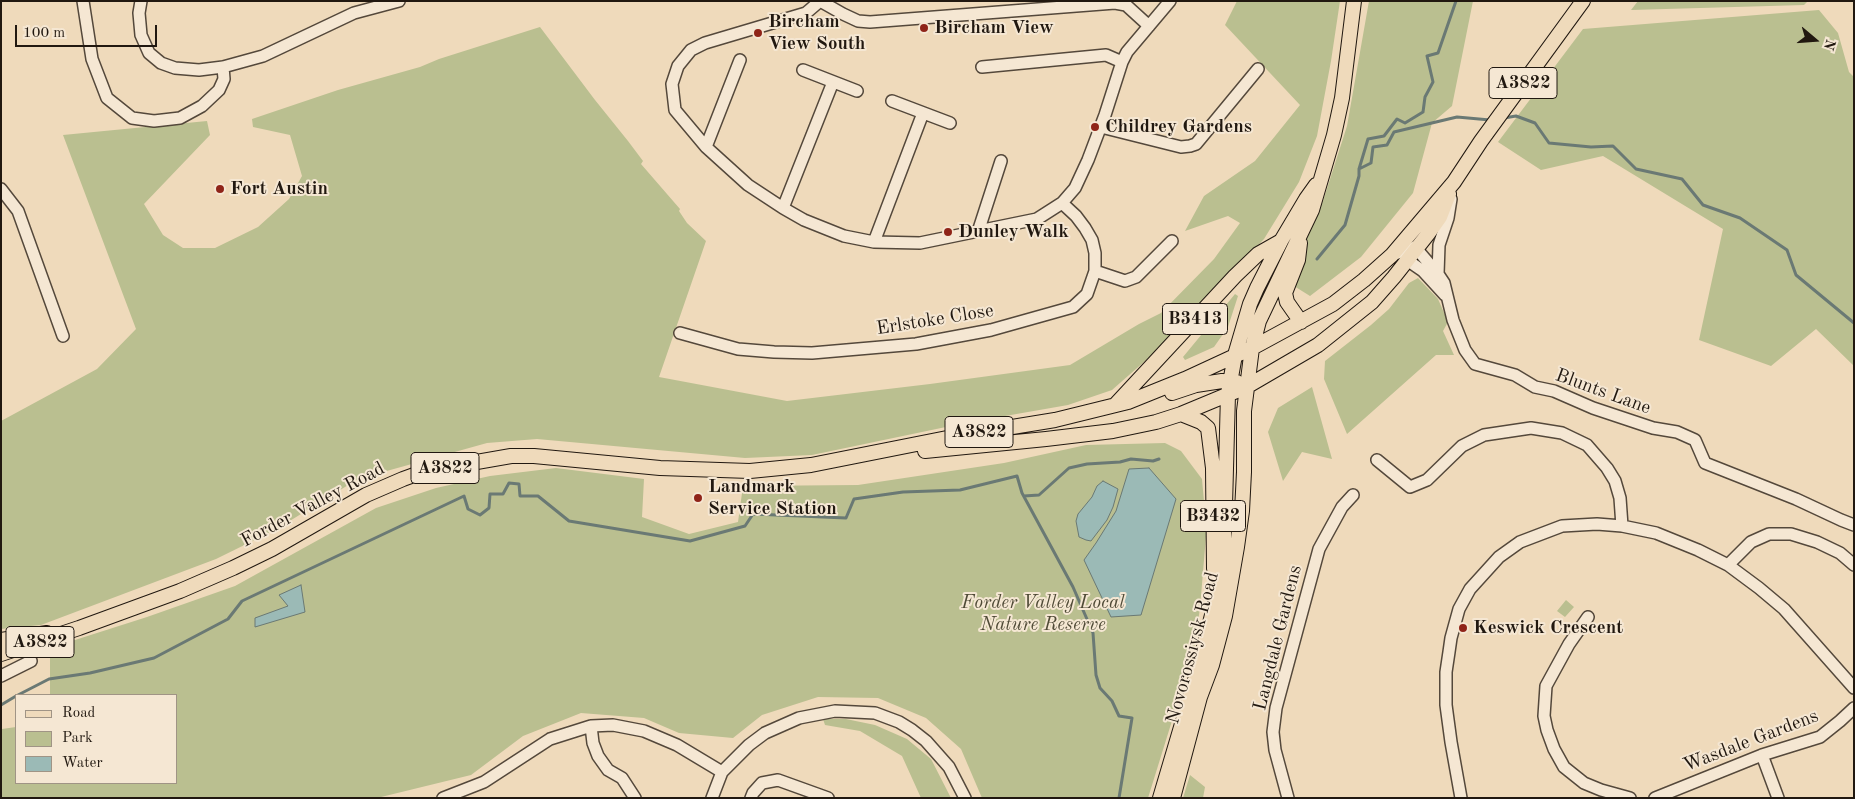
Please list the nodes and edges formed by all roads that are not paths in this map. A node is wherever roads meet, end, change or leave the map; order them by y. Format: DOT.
graph roads {
  1 [pos="83,1"];
  2 [pos="141,1"];
  3 [pos="400,1"];
  4 [pos="820,1"];
  5 [pos="1170,1"];
  6 [pos="1354,1"];
  7 [pos="1582,1"];
  8 [pos="1149,26"];
  9 [pos="740,60"];
  10 [pos="1122,62"];
  11 [pos="223,67"];
  12 [pos="982,67"];
  13 [pos="1258,69"];
  14 [pos="803,70"];
  15 [pos="833,82"];
  16 [pos="857,91"];
  17 [pos="892,101"];
  18 [pos="923,113"];
  19 [pos="950,123"];
  20 [pos="1101,127"];
  21 [pos="706,147"];
  22 [pos="1001,161"];
  23 [pos="1320,181"];
  24 [pos="1454,182"];
  25 [pos="1,189"];
  26 [pos="1062,203"];
  27 [pos="783,208"];
  28 [pos="978,232"];
  29 [pos="1300,238"];
  30 [pos="1172,241"];
  31 [pos="1281,241"];
  32 [pos="874,242"];
  33 [pos="1417,248"];
  34 [pos="1392,255"];
  35 [pos="1407,260"];
  36 [pos="1096,270"];
  37 [pos="1438,274"];
  38 [pos="1448,298"];
  39 [pos="1301,322"];
  40 [pos="680,333"];
  41 [pos="63,336"];
  42 [pos="1252,348"];
  43 [pos="1234,355"];
  44 [pos="1246,387"];
  45 [pos="1229,388"];
  46 [pos="1122,403"];
  47 [pos="1182,414"];
  48 [pos="842,460"];
  49 [pos="1376,460"];
  50 [pos="1353,495"];
  51 [pos="1854,525"];
  52 [pos="1622,526"];
  53 [pos="1728,565"];
  54 [pos="1854,565"];
  55 [pos="1217,594"];
  56 [pos="1588,617"];
  57 [pos="79,628"];
  58 [pos="1,640"];
  59 [pos="1,654"];
  60 [pos="31,661"];
  61 [pos="1,676"];
  62 [pos="1854,688"];
  63 [pos="1854,708"];
  64 [pos="591,726"];
  65 [pos="1762,755"];
  66 [pos="722,772"];
  67 [pos="443,798"];
  68 [pos="635,798"];
  69 [pos="712,798"];
  70 [pos="751,798"];
  71 [pos="828,798"];
  72 [pos="966,798"];
  73 [pos="1160,798"];
  74 [pos="1173,798"];
  75 [pos="1288,798"];
  76 [pos="1462,798"];
  77 [pos="1630,798"];
  78 [pos="1655,798"];
  79 [pos="1778,798"];
  1 -- 11 [label="street"];
  2 -- 11 [label="street"];
  3 -- 11 [label="street"];
  4 -- 8 [label="street"];
  4 -- 21 [label="street"];
  5 -- 8 [label="street"];
  6 -- 23 [label="main road, B3413"];
  7 -- 24 [label="main road, A3822"];
  8 -- 10 [label="street"];
  9 -- 21 [label="street"];
  10 -- 12 [label="street"];
  10 -- 20 [label="street"];
  13 -- 20 [label="street"];
  14 -- 15 [label="street"];
  15 -- 16 [label="street"];
  15 -- 27 [label="street"];
  17 -- 18 [label="street"];
  18 -- 19 [label="street"];
  18 -- 32 [label="street"];
  20 -- 26 [label="street"];
  21 -- 27 [label="street"];
  22 -- 28 [label="street"];
  23 -- 29 [label="main road, B3413"];
  23 -- 31 [label="main road, B3413"];
  24 -- 33 [label="main road, A3822"];
  24 -- 34 [label="main road, A3822"];
  24 -- 37 [label="street"];
  25 -- 41 [label="street"];
  26 -- 28 [label="street"];
  26 -- 36 [label="street, Erlstoke Close"];
  27 -- 32 [label="street"];
  28 -- 32 [label="street"];
  29 -- 39 [label="main road"];
  29 -- 42 [label="main road, B3413"];
  30 -- 36 [label="street"];
  31 -- 43 [label="main road, B3413"];
  31 -- 46 [label="main road, B3413"];
  33 -- 34 [label="street"];
  33 -- 35 [label="main road, A3822"];
  33 -- 37 [label="street, Blunts Lane"];
  34 -- 39 [label="main road, A3822"];
  35 -- 38 [label="street"];
  35 -- 44 [label="main road, A3822"];
  36 -- 40 [label="street, Erlstoke Close"];
  37 -- 38 [label="street, Blunts Lane"];
  38 -- 51 [label="street, Blunts Lane"];
  39 -- 42 [label="main road, Forder Valley Road / A3822"];
  42 -- 43 [label="main road, Forder Valley Road / A3822"];
  42 -- 44 [label="main road, B3413"];
  43 -- 45 [label="main road, B3413"];
  43 -- 46 [label="main road, Forder Valley Road / A3822"];
  44 -- 45 [label="main road, Forder Valley Road / A3822"];
  44 -- 74 [label="main road, Novorossiysk Road"];
  45 -- 46 [label="main road"];
  45 -- 47 [label="main road, Forder Valley Road / A3822"];
  45 -- 55 [label="main road, Novorossiysk Road / B3432"];
  46 -- 48 [label="main road, Forder Valley Road / A3822"];
  47 -- 48 [label="main road, Forder Valley Road / A3822"];
  47 -- 55 [label="main road, B3432"];
  48 -- 57 [label="main road, Forder Valley Road / A3822"];
  49 -- 52 [label="street"];
  50 -- 75 [label="street, Langdale Gardens"];
  52 -- 53 [label="street"];
  52 -- 76 [label="street"];
  53 -- 54 [label="street"];
  53 -- 62 [label="street"];
  55 -- 73 [label="main road, Novorossiysk Road / B3432"];
  56 -- 77 [label="street"];
  57 -- 58 [label="main road, Forder Valley Road / A3822"];
  57 -- 59 [label="main road, Forder Valley Road / A3822"];
  60 -- 61 [label="street"];
  63 -- 65 [label="street, Wasdale Gardens"];
  64 -- 66 [label="street"];
  64 -- 67 [label="street"];
  64 -- 68 [label="street"];
  65 -- 78 [label="street, Wasdale Gardens"];
  65 -- 79 [label="street"];
  66 -- 69 [label="street"];
  66 -- 72 [label="street"];
  70 -- 71 [label="street"];
}
